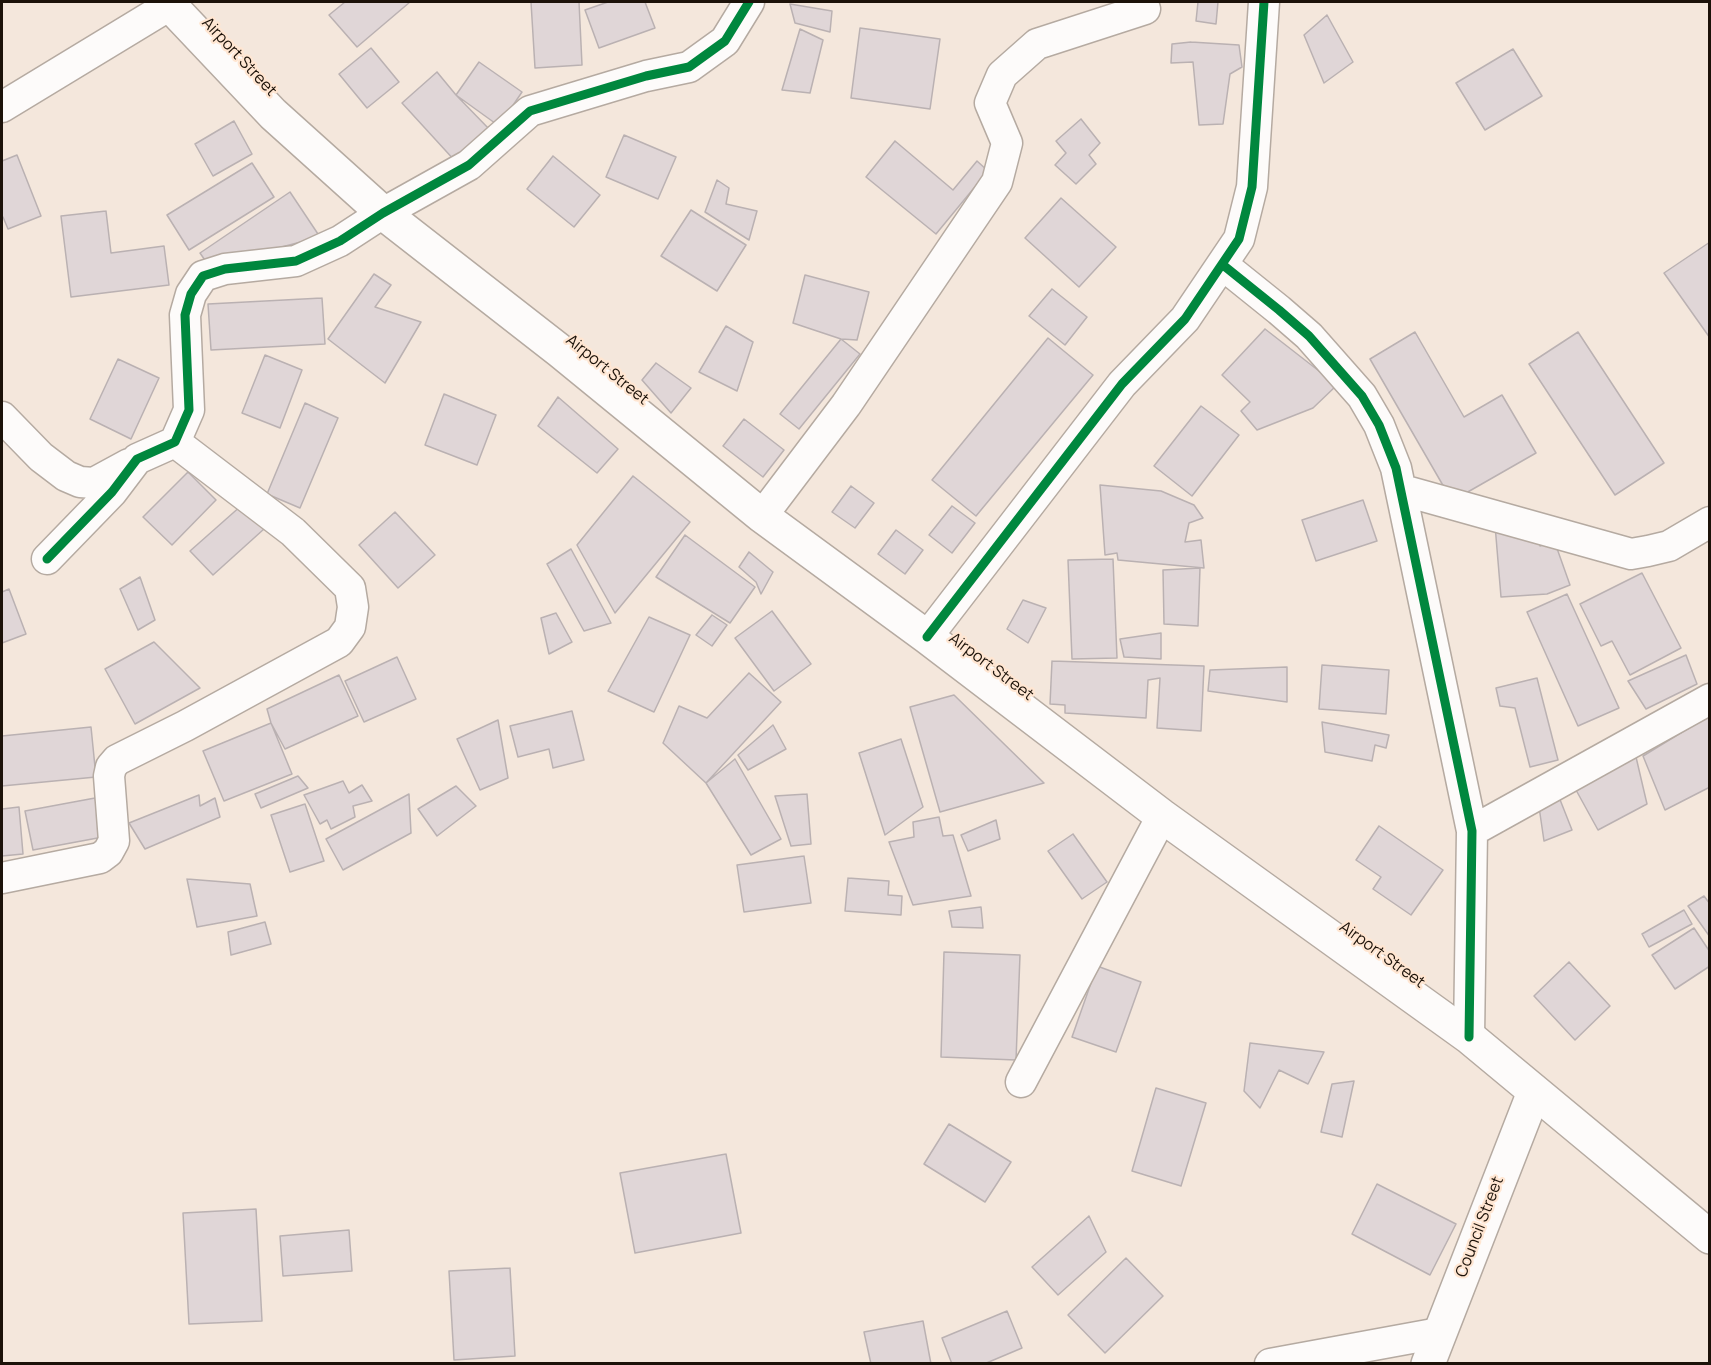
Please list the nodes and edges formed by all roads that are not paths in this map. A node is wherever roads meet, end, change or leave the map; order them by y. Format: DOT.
graph roads {
  1 [pos="749,2"];
  2 [pos="1264,2"];
  3 [pos="169,3"];
  4 [pos="1145,9"];
  5 [pos="2,107"];
  6 [pos="383,213"];
  7 [pos="1223,265"];
  8 [pos="2,417"];
  9 [pos="175,442"];
  10 [pos="137,459"];
  11 [pos="1402,490"];
  12 [pos="762,516"];
  13 [pos="1710,522"];
  14 [pos="47,559"];
  15 [pos="927,637"];
  16 [pos="1710,699"];
  17 [pos="1162,816"];
  18 [pos="1472,831"];
  19 [pos="2,878"];
  20 [pos="1469,1036"];
  21 [pos="1021,1082"];
  22 [pos="1534,1092"];
  23 [pos="1710,1237"];
  24 [pos="1439,1333"];
  25 [pos="1270,1364"];
  26 [pos="1428,1364"];
  1 -- 6 [label="street"];
  2 -- 7 [label="street"];
  3 -- 5 [label="street"];
  3 -- 6 [label="main road, Airport Street"];
  4 -- 12 [label="street"];
  6 -- 9 [label="street"];
  6 -- 12 [label="main road, Airport Street"];
  7 -- 11 [label="street"];
  7 -- 15 [label="street"];
  8 -- 10 [label="street"];
  9 -- 10 [label="street"];
  9 -- 19 [label="street"];
  10 -- 14 [label="street"];
  11 -- 13 [label="street"];
  11 -- 18 [label="street"];
  12 -- 15 [label="main road, Airport Street"];
  15 -- 17 [label="main road, Airport Street"];
  16 -- 18 [label="street"];
  17 -- 20 [label="main road, Airport Street"];
  17 -- 21 [label="street"];
  18 -- 20 [label="street"];
  20 -- 22 [label="main road, Airport Street"];
  22 -- 23 [label="main road, Airport Street"];
  22 -- 24 [label="main road, Council Street"];
  24 -- 25 [label="street"];
  24 -- 26 [label="main road, Council Street"];
}
